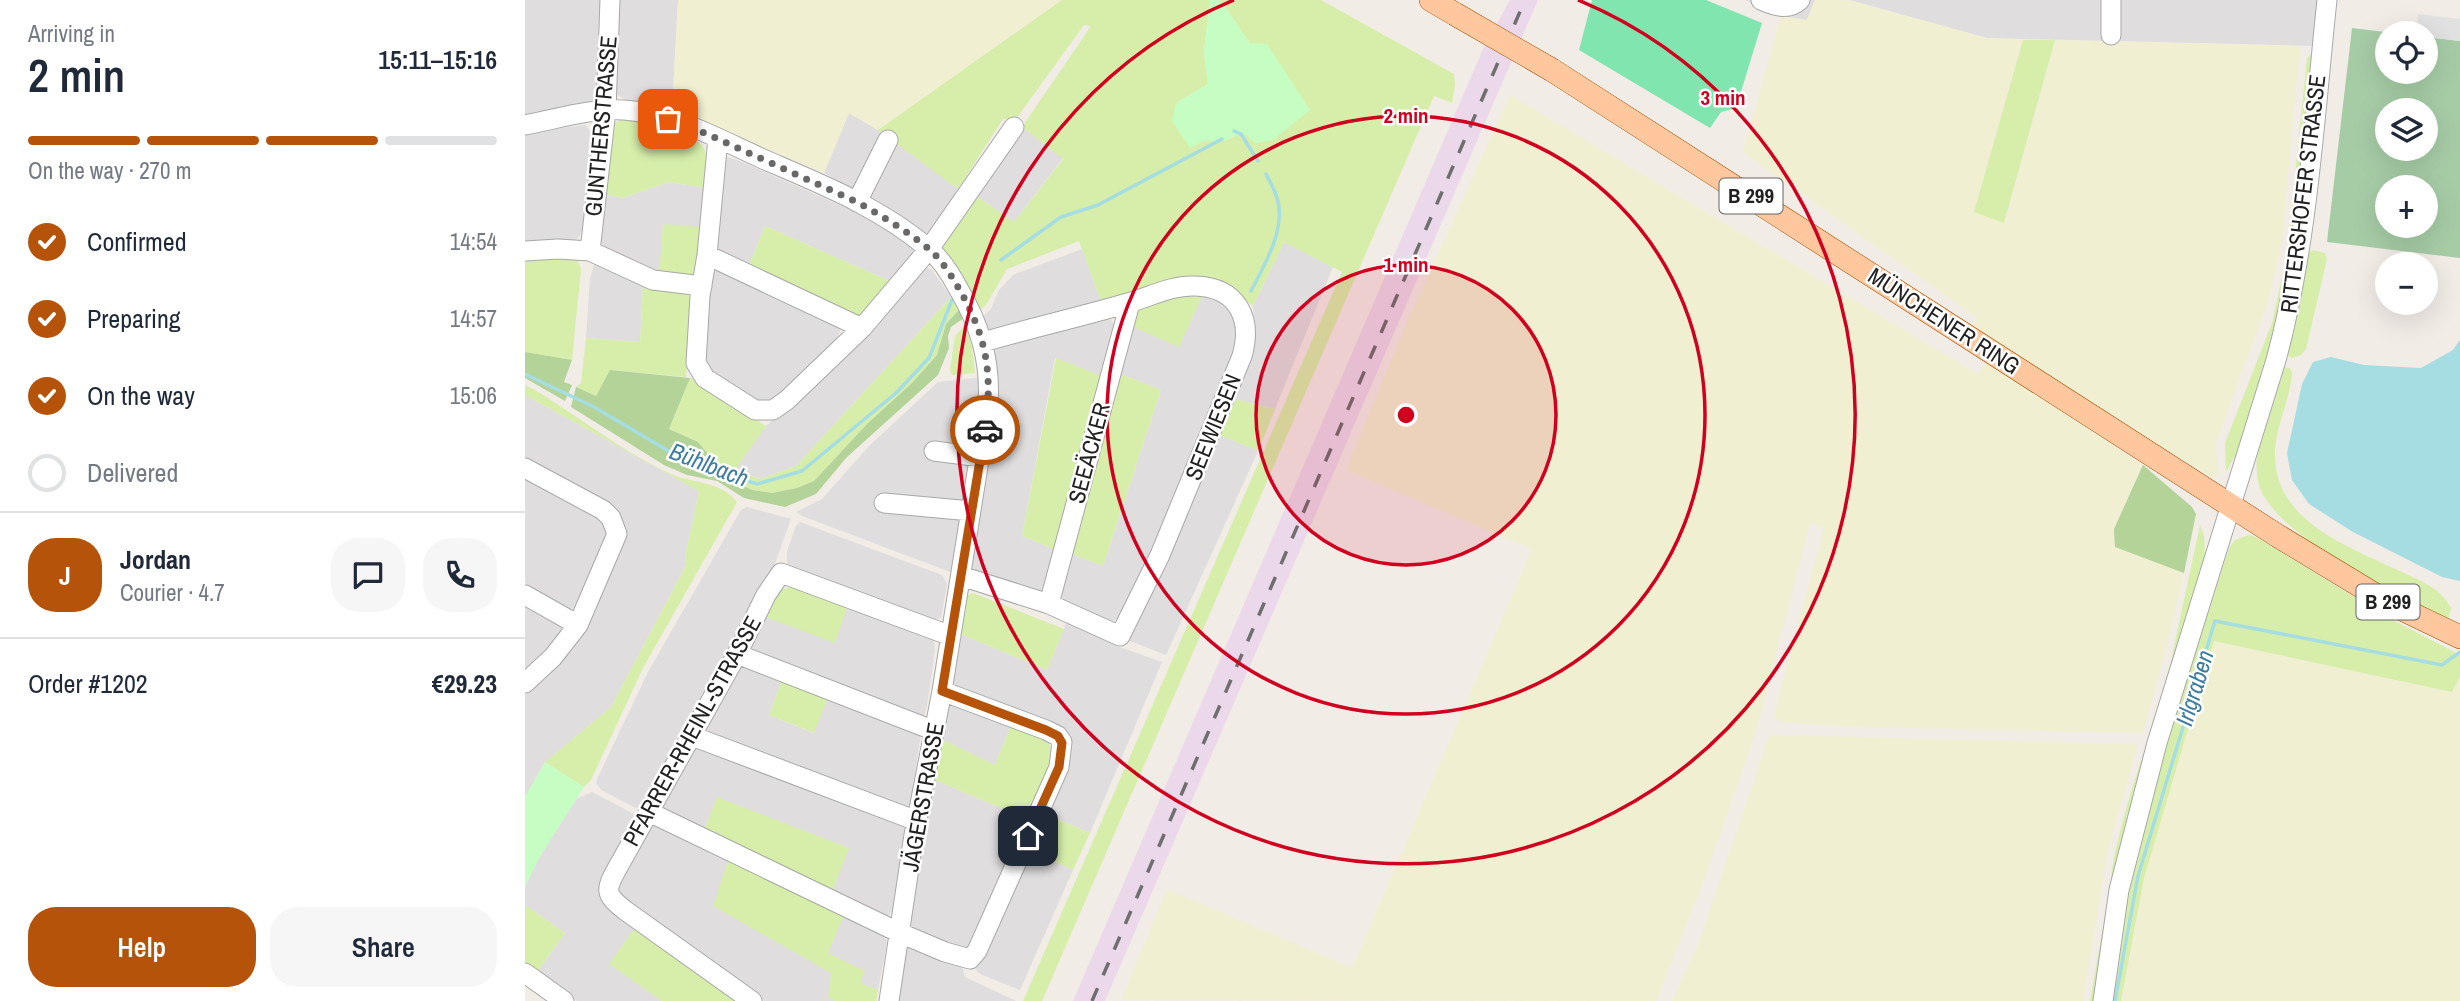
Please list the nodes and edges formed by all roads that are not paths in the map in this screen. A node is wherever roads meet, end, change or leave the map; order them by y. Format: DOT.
graph roads {
  1 [pos="610,0"];
  2 [pos="1431,0"];
  3 [pos="1761,0"];
  4 [pos="1800,0"];
  5 [pos="2111,0"];
  6 [pos="2327,0"];
  7 [pos="2111,35"];
  8 [pos="606,110"];
  9 [pos="525,125"];
  10 [pos="1014,127"];
  11 [pos="717,138"];
  12 [pos="888,140"];
  13 [pos="857,202"];
  14 [pos="929,249"];
  15 [pos="525,250"];
  16 [pos="590,251"];
  17 [pos="707,255"];
  18 [pos="702,286"];
  19 [pos="1130,303"];
  20 [pos="866,324"];
  21 [pos="983,342"];
  22 [pos="934,451"];
  23 [pos="981,457"];
  24 [pos="525,468"];
  25 [pos="884,503"];
  26 [pos="2231,506"];
  27 [pos="971,511"];
  28 [pos="961,576"];
  29 [pos="525,594"];
  30 [pos="1049,604"];
  31 [pos="578,625"];
  32 [pos="951,636"];
  33 [pos="2460,637"];
  34 [pos="737,654"];
  35 [pos="525,682"];
  36 [pos="942,691"];
  37 [pos="935,732"];
  38 [pos="692,736"];
  39 [pos="649,812"];
  40 [pos="917,821"];
  41 [pos="900,933"];
  42 [pos="525,973"];
  43 [pos="564,1001"];
  44 [pos="752,1001"];
  45 [pos="889,1001"];
  46 [pos="2103,1001"];
  1 -- 8 [label="street, GUNTHERSTRASSE"];
  2 -- 26 [label="main road, MÜNCHENER RING / B 299, bridge"];
  3 -- 4 [label="street"];
  5 -- 7 [label="street"];
  6 -- 26 [label="street, RITTERSHOFER STRASSE"];
  8 -- 9 [label="street, JÄGERSTRASSE"];
  8 -- 11 [label="street, JÄGERSTRASSE"];
  8 -- 16 [label="street, GUNTHERSTRASSE"];
  10 -- 14 [label="street"];
  11 -- 13 [label="street, JÄGERSTRASSE"];
  11 -- 17 [label="street"];
  12 -- 13 [label="street"];
  13 -- 14 [label="street, JÄGERSTRASSE"];
  14 -- 20 [label="street"];
  14 -- 21 [label="street, JÄGERSTRASSE"];
  15 -- 16 [label="street"];
  16 -- 18 [label="street"];
  17 -- 18 [label="street"];
  17 -- 20 [label="street"];
  18 -- 20 [label="street"];
  19 -- 21 [label="street, SEEWIESEN"];
  19 -- 30 [label="street, SEEÄCKER"];
  19 -- 30 [label="street, SEEWIESEN"];
  21 -- 23 [label="street, JÄGERSTRASSE"];
  22 -- 23 [label="street"];
  23 -- 27 [label="street, JÄGERSTRASSE"];
  24 -- 31 [label="street"];
  25 -- 27 [label="street"];
  26 -- 33 [label="main road, MÜNCHENER RING / B 299"];
  26 -- 46 [label="street, RITTERSHOFER STRASSE"];
  27 -- 28 [label="street, JÄGERSTRASSE"];
  28 -- 30 [label="street, SEEWIESEN"];
  28 -- 32 [label="street, JÄGERSTRASSE"];
  29 -- 31 [label="street"];
  31 -- 35 [label="street"];
  32 -- 34 [label="street, PFARRER-RHEINL-STRASSE"];
  32 -- 36 [label="street, JÄGERSTRASSE"];
  34 -- 37 [label="street"];
  34 -- 38 [label="street, PFARRER-RHEINL-STRASSE"];
  36 -- 37 [label="street, JÄGERSTRASSE"];
  36 -- 41 [label="street"];
  37 -- 40 [label="street, JÄGERSTRASSE"];
  38 -- 39 [label="street, PFARRER-RHEINL-STRASSE"];
  38 -- 40 [label="street"];
  39 -- 41 [label="street"];
  39 -- 44 [label="street, PFARRER-RHEINL-STRASSE"];
  40 -- 41 [label="street, JÄGERSTRASSE"];
  41 -- 45 [label="street, JÄGERSTRASSE"];
  42 -- 43 [label="street"];
}
